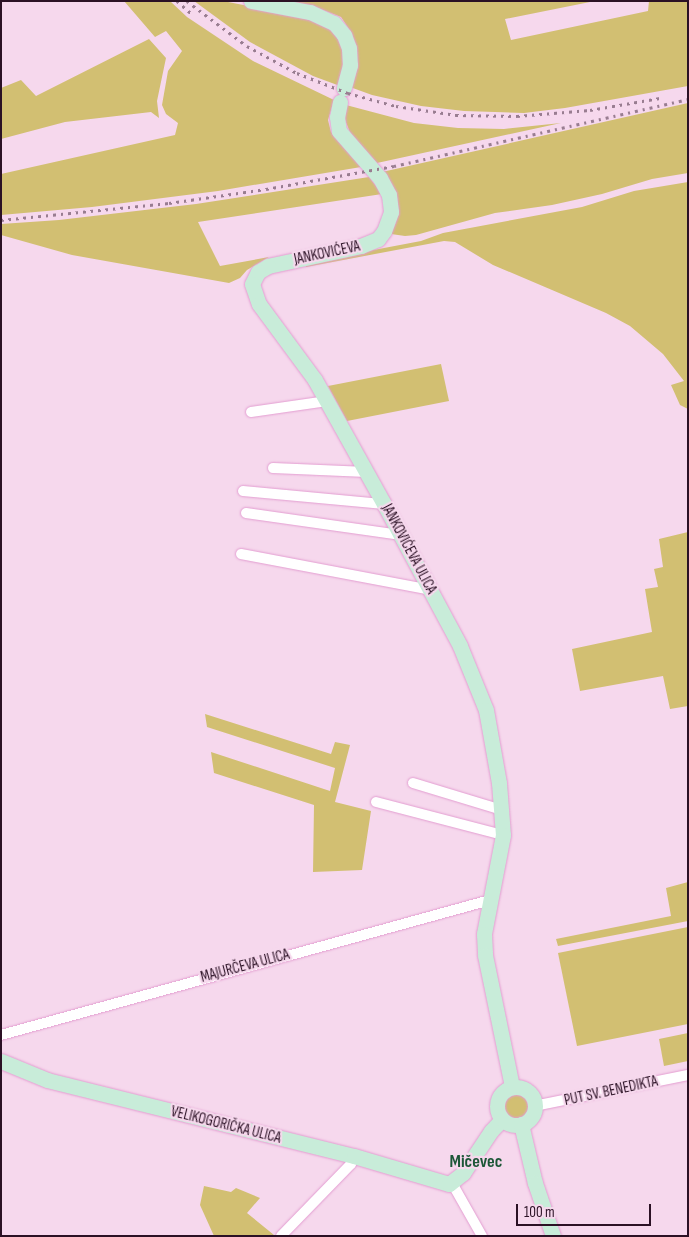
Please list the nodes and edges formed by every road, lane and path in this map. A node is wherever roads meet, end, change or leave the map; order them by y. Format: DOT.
graph roads {
  1 [pos="250,1"];
  2 [pos="252,288"];
  3 [pos="327,402"];
  4 [pos="251,412"];
  5 [pos="273,468"];
  6 [pos="367,472"];
  7 [pos="243,491"];
  8 [pos="384,504"];
  9 [pos="246,514"];
  10 [pos="401,536"];
  11 [pos="241,554"];
  12 [pos="431,590"];
  13 [pos="413,783"];
  14 [pos="376,802"];
  15 [pos="502,810"];
  16 [pos="502,835"];
  17 [pos="490,900"];
  18 [pos="1,1035"];
  19 [pos="1,1061"];
  20 [pos="688,1075"];
  21 [pos="512,1087"];
  22 [pos="534,1106"];
  23 [pos="502,1119"];
  24 [pos="521,1124"];
  25 [pos="354,1156"];
  26 [pos="452,1183"];
  27 [pos="281,1236"];
  28 [pos="482,1236"];
  29 [pos="553,1236"];
  1 -- 2 [label="main road, JANKOVIĆEVA"];
  2 -- 3 [label="main road, JANKOVIĆEVA ULICA"];
  3 -- 4 [label="street"];
  3 -- 6 [label="main road, JANKOVIĆEVA ULICA"];
  5 -- 6 [label="street"];
  6 -- 8 [label="main road, JANKOVIĆEVA ULICA"];
  7 -- 8 [label="street"];
  8 -- 10 [label="main road, JANKOVIĆEVA ULICA"];
  9 -- 10 [label="street"];
  10 -- 12 [label="main road, JANKOVIĆEVA ULICA"];
  11 -- 12 [label="street"];
  12 -- 15 [label="main road, JANKOVIĆEVA ULICA"];
  13 -- 15 [label="street"];
  14 -- 16 [label="street"];
  15 -- 16 [label="main road, JANKOVIĆEVA ULICA"];
  16 -- 17 [label="main road, JANKOVIĆEVA ULICA"];
  17 -- 18 [label="street, MAJURČEVA ULICA"];
  17 -- 21 [label="main road, JANKOVIĆEVA ULICA"];
  19 -- 25 [label="main road, VELIKOGORIČKA ULICA"];
  20 -- 22 [label="street, PUT SV. BENEDIKTA"];
  21 -- 22 [label="main road"];
  21 -- 23 [label="main road"];
  22 -- 24 [label="main road"];
  23 -- 24 [label="main road"];
  23 -- 26 [label="main road"];
  24 -- 29 [label="main road"];
  25 -- 26 [label="main road, VELIKOGORIČKA ULICA"];
  25 -- 27 [label="street"];
  26 -- 28 [label="street"];
}
